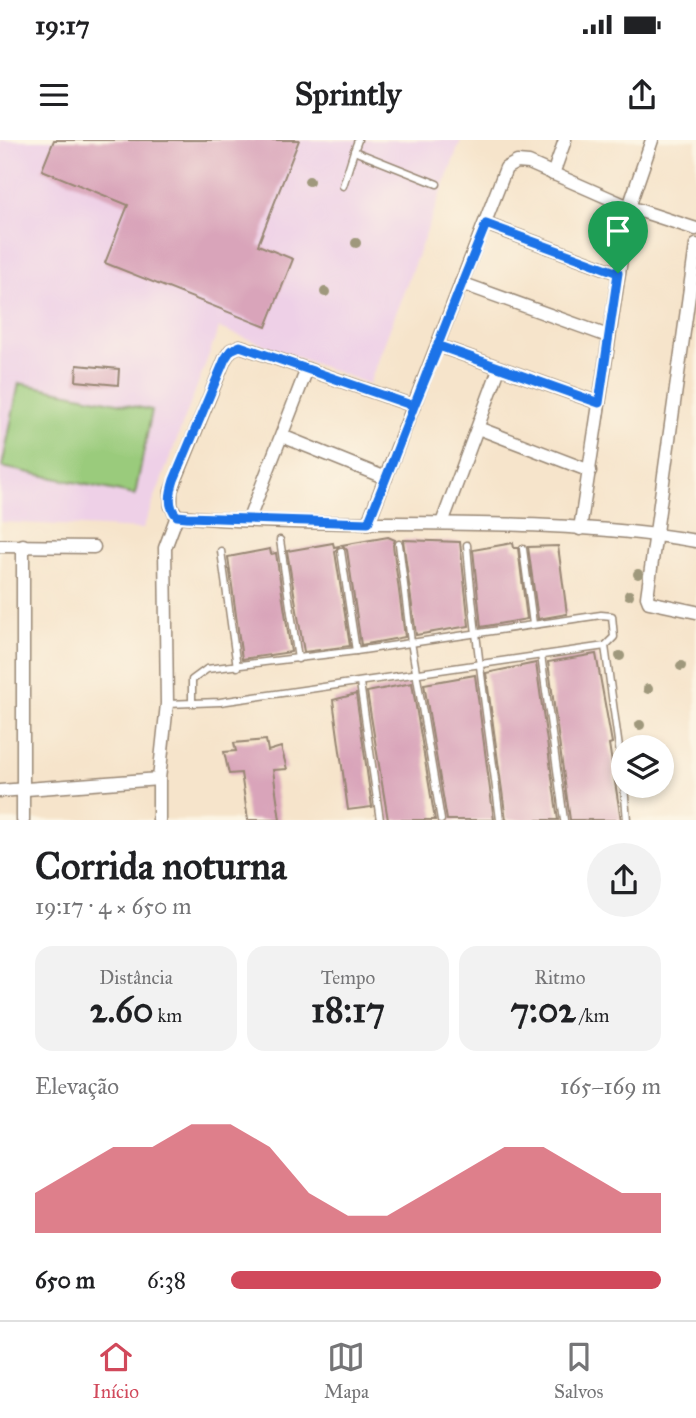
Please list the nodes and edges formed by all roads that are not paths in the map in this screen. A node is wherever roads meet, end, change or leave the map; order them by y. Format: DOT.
graph roads {
  1 [pos="358,140"];
  2 [pos="565,140"];
  3 [pos="652,140"];
  4 [pos="354,150"];
  5 [pos="553,174"];
  6 [pos="437,184"];
  7 [pos="342,186"];
  8 [pos="629,207"];
  9 [pos="486,224"];
  10 [pos="696,229"];
  11 [pos="696,245"];
  12 [pos="618,273"];
  13 [pos="461,283"];
  14 [pos="692,302"];
  15 [pos="608,336"];
  16 [pos="439,346"];
  17 [pos="307,369"];
  18 [pos="499,369"];
  19 [pos="599,403"];
  20 [pos="414,406"];
  21 [pos="478,428"];
  22 [pos="282,436"];
  23 [pos="590,471"];
  24 [pos="386,478"];
  25 [pos="177,516"];
  26 [pos="249,519"];
  27 [pos="368,523"];
  28 [pos="442,523"];
  29 [pos="580,529"];
  30 [pos="654,534"];
  31 [pos="280,540"];
  32 [pos="696,541"];
  33 [pos="399,544"];
  34 [pos="23,545"];
  35 [pos="467,545"];
  36 [pos="0,547"];
  37 [pos="94,547"];
  38 [pos="523,549"];
  39 [pos="221,551"];
  40 [pos="341,551"];
  41 [pos="696,612"];
  42 [pos="533,624"];
  43 [pos="474,633"];
  44 [pos="411,642"];
  45 [pos="605,646"];
  46 [pos="356,651"];
  47 [pos="541,655"];
  48 [pos="298,659"];
  49 [pos="482,664"];
  50 [pos="237,667"];
  51 [pos="416,673"];
  52 [pos="360,683"];
  53 [pos="192,702"];
  54 [pos="167,704"];
  55 [pos="617,735"];
  56 [pos="159,779"];
  57 [pos="23,789"];
  58 [pos="0,791"];
  59 [pos="625,798"];
  60 [pos="23,820"];
  61 [pos="159,820"];
  62 [pos="380,820"];
  63 [pos="441,820"];
  64 [pos="500,820"];
  65 [pos="564,820"];
  66 [pos="627,820"];
  1 -- 4 [label="lane"];
  2 -- 5 [label="street"];
  3 -- 8 [label="street"];
  4 -- 6 [label="lane"];
  4 -- 7 [label="lane"];
  5 -- 8 [label="street"];
  5 -- 9 [label="street"];
  8 -- 10 [label="street"];
  8 -- 12 [label="street"];
  9 -- 12 [label="street"];
  9 -- 13 [label="street"];
  11 -- 14 [label="street"];
  12 -- 15 [label="street"];
  13 -- 15 [label="street"];
  13 -- 16 [label="street"];
  14 -- 30 [label="street"];
  15 -- 19 [label="street"];
  16 -- 18 [label="street"];
  16 -- 20 [label="street"];
  17 -- 20 [label="street"];
  17 -- 22 [label="street"];
  17 -- 25 [label="street"];
  18 -- 19 [label="street"];
  18 -- 21 [label="street"];
  19 -- 23 [label="street"];
  20 -- 24 [label="street"];
  21 -- 23 [label="street"];
  21 -- 28 [label="street"];
  22 -- 24 [label="street"];
  22 -- 26 [label="street"];
  23 -- 29 [label="street"];
  24 -- 27 [label="street"];
  25 -- 26 [label="street"];
  25 -- 54 [label="street"];
  26 -- 27 [label="street"];
  27 -- 28 [label="street"];
  28 -- 29 [label="street"];
  29 -- 30 [label="street"];
  30 -- 32 [label="street"];
  30 -- 41 [label="street"];
  31 -- 48 [label="lane"];
  33 -- 44 [label="lane"];
  34 -- 36 [label="street"];
  34 -- 37 [label="street"];
  34 -- 57 [label="street"];
  35 -- 43 [label="lane"];
  38 -- 42 [label="lane"];
  39 -- 50 [label="lane"];
  40 -- 46 [label="lane"];
  42 -- 43 [label="lane"];
  42 -- 45 [label="lane"];
  43 -- 44 [label="lane"];
  43 -- 49 [label="lane"];
  44 -- 46 [label="lane"];
  44 -- 51 [label="lane"];
  45 -- 47 [label="lane"];
  45 -- 55 [label="lane"];
  46 -- 48 [label="lane"];
  47 -- 49 [label="lane"];
  47 -- 65 [label="lane"];
  48 -- 50 [label="lane"];
  49 -- 51 [label="lane"];
  49 -- 64 [label="lane"];
  50 -- 53 [label="lane"];
  51 -- 52 [label="lane"];
  51 -- 63 [label="lane"];
  52 -- 53 [label="lane"];
  52 -- 62 [label="lane"];
  53 -- 54 [label="lane"];
  54 -- 56 [label="street"];
  56 -- 57 [label="street"];
  56 -- 61 [label="street"];
  57 -- 58 [label="street"];
  57 -- 60 [label="street"];
  59 -- 66 [label="lane"];
}
